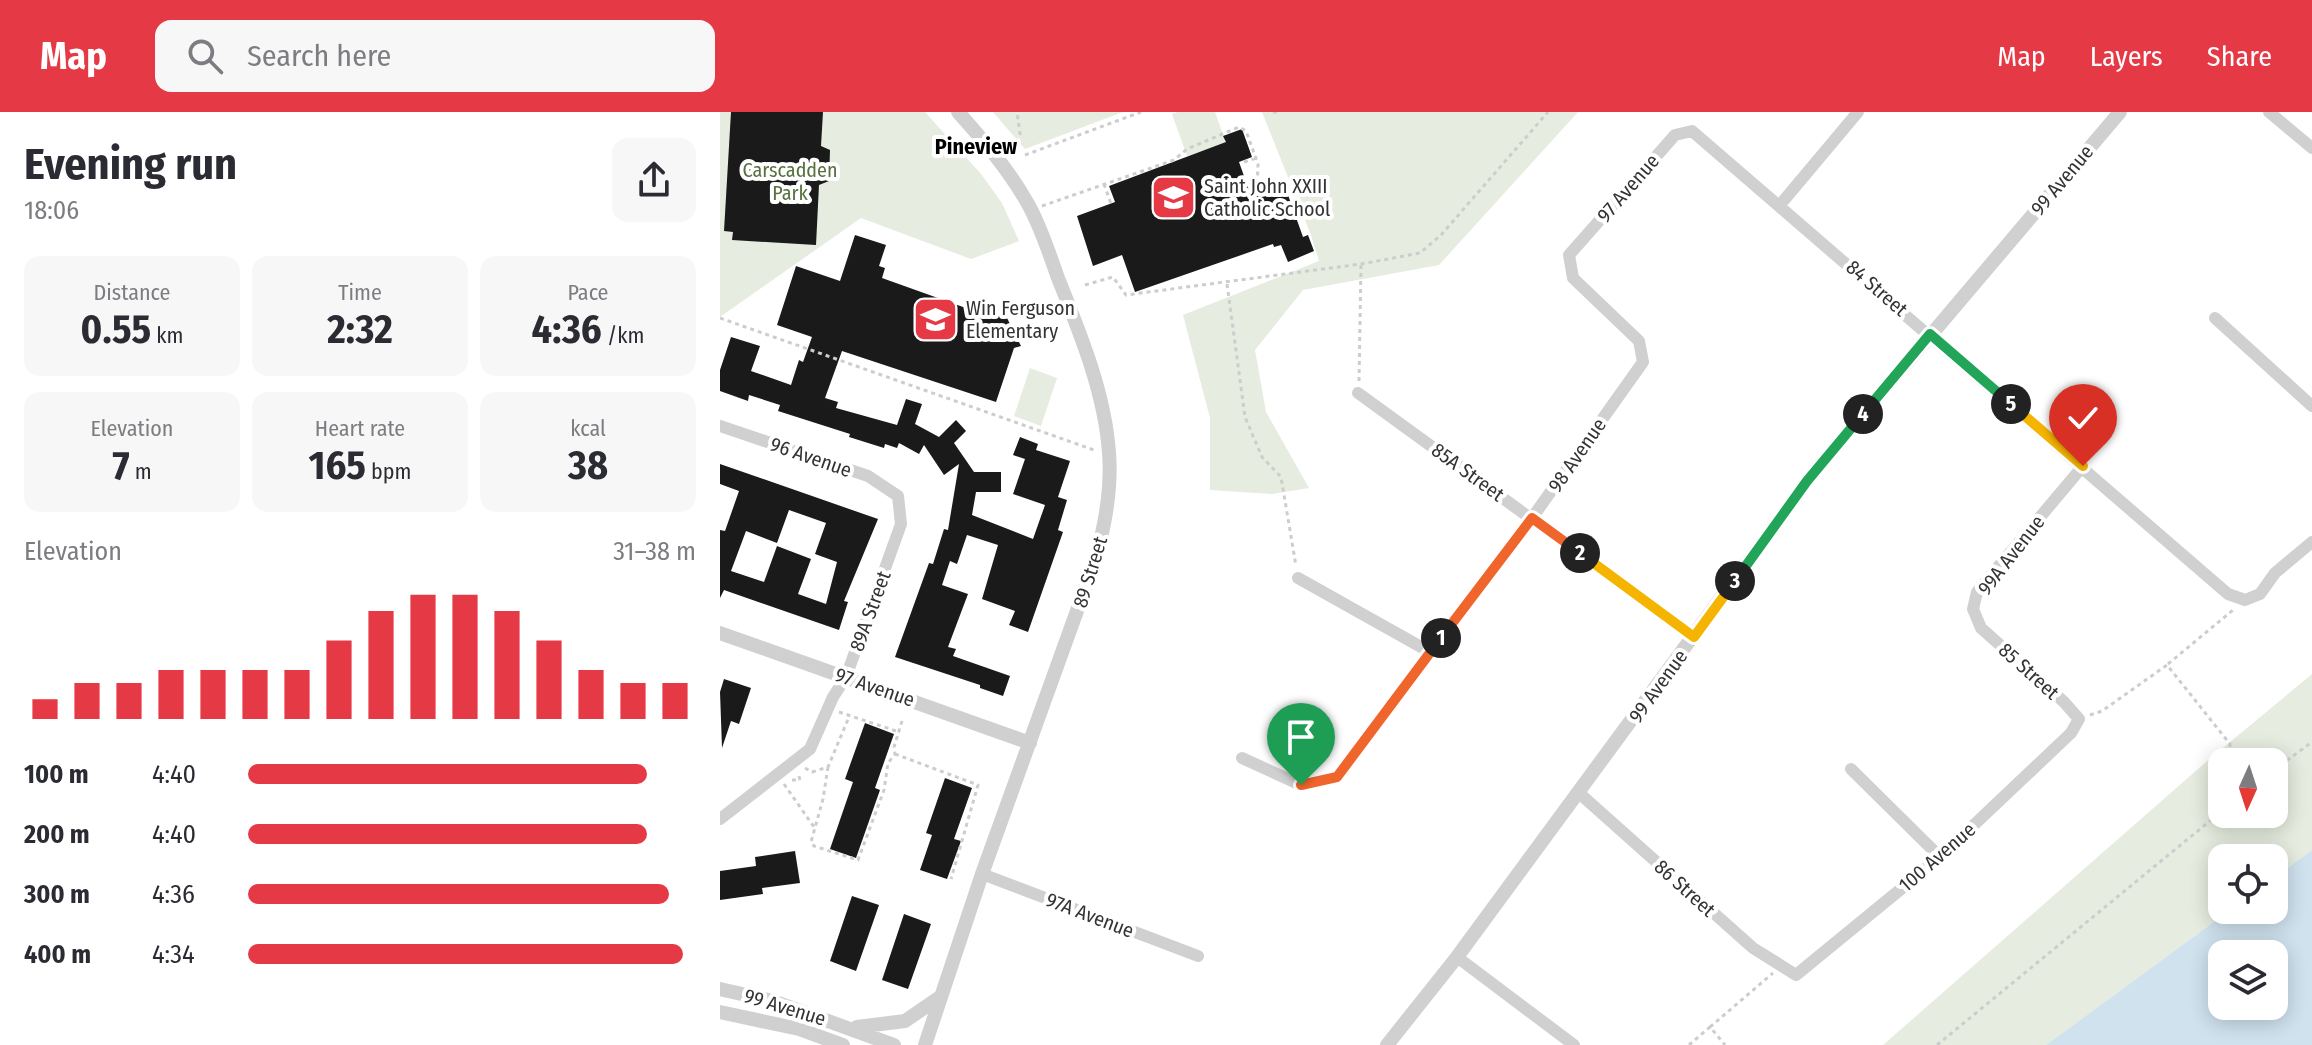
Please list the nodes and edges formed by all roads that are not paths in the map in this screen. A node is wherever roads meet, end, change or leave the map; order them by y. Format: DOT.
graph roads {
  1 [pos="958,112"];
  2 [pos="1858,112"];
  3 [pos="2120,112"];
  4 [pos="2269,112"];
  5 [pos="1692,131"];
  6 [pos="2312,148"];
  7 [pos="1780,205"];
  8 [pos="2215,318"];
  9 [pos="1930,334"];
  10 [pos="1643,362"];
  11 [pos="1358,393"];
  12 [pos="2312,406"];
  13 [pos="720,426"];
  14 [pos="2083,466"];
  15 [pos="898,496"];
  16 [pos="1532,518"];
  17 [pos="2312,542"];
  18 [pos="1298,578"];
  19 [pos="1973,609"];
  20 [pos="720,633"];
  21 [pos="1694,637"];
  22 [pos="1430,652"];
  23 [pos="846,677"];
  24 [pos="2071,733"];
  25 [pos="1030,743"];
  26 [pos="1242,758"];
  27 [pos="1851,769"];
  28 [pos="1579,793"];
  29 [pos="720,819"];
  30 [pos="1940,857"];
  31 [pos="982,874"];
  32 [pos="1198,956"];
  33 [pos="1457,957"];
  34 [pos="1796,975"];
  35 [pos="720,989"];
  36 [pos="940,997"];
  37 [pos="720,1012"];
  38 [pos="849,1027"];
  39 [pos="843,1045"];
  40 [pos="894,1045"];
  41 [pos="925,1045"];
  42 [pos="1387,1045"];
  43 [pos="1574,1045"];
  1 -- 25 [label="street, 89 Street"];
  2 -- 7 [label="street"];
  3 -- 9 [label="street, 99 Avenue"];
  4 -- 6 [label="street"];
  5 -- 7 [label="street, 84 Street"];
  5 -- 10 [label="street, 97 Avenue"];
  7 -- 9 [label="street, 84 Street"];
  8 -- 12 [label="street"];
  9 -- 14 [label="street, 84 Street"];
  9 -- 21 [label="street, 99 Avenue"];
  10 -- 16 [label="street, 98 Avenue"];
  11 -- 16 [label="street, 85A Street"];
  13 -- 15 [label="street, 96 Avenue"];
  14 -- 17 [label="street, 84 Street"];
  14 -- 19 [label="street, 99A Avenue"];
  15 -- 23 [label="street, 89A Street"];
  16 -- 21 [label="street, 85A Street"];
  16 -- 22 [label="street, 98 Avenue"];
  18 -- 22 [label="street"];
  19 -- 24 [label="street, 85 Street"];
  20 -- 23 [label="street, 97 Avenue"];
  21 -- 28 [label="street, 99 Avenue"];
  22 -- 26 [label="street, 98 Avenue"];
  23 -- 25 [label="street, 97 Avenue"];
  23 -- 29 [label="street, 89A Street"];
  24 -- 30 [label="street, 100 Avenue"];
  25 -- 31 [label="street, 89 Street"];
  27 -- 30 [label="street"];
  28 -- 33 [label="street, 99 Avenue"];
  28 -- 34 [label="street, 86 Street"];
  30 -- 34 [label="street, 100 Avenue"];
  31 -- 32 [label="street, 97A Avenue"];
  31 -- 36 [label="street, 89 Street"];
  33 -- 42 [label="street, 99 Avenue"];
  33 -- 43 [label="street"];
  35 -- 38 [label="street, 99 Avenue"];
  36 -- 38 [label="street"];
  36 -- 41 [label="street, 89 Street"];
  37 -- 39 [label="street, 99 Avenue"];
  38 -- 40 [label="street, 99 Avenue"];
}
